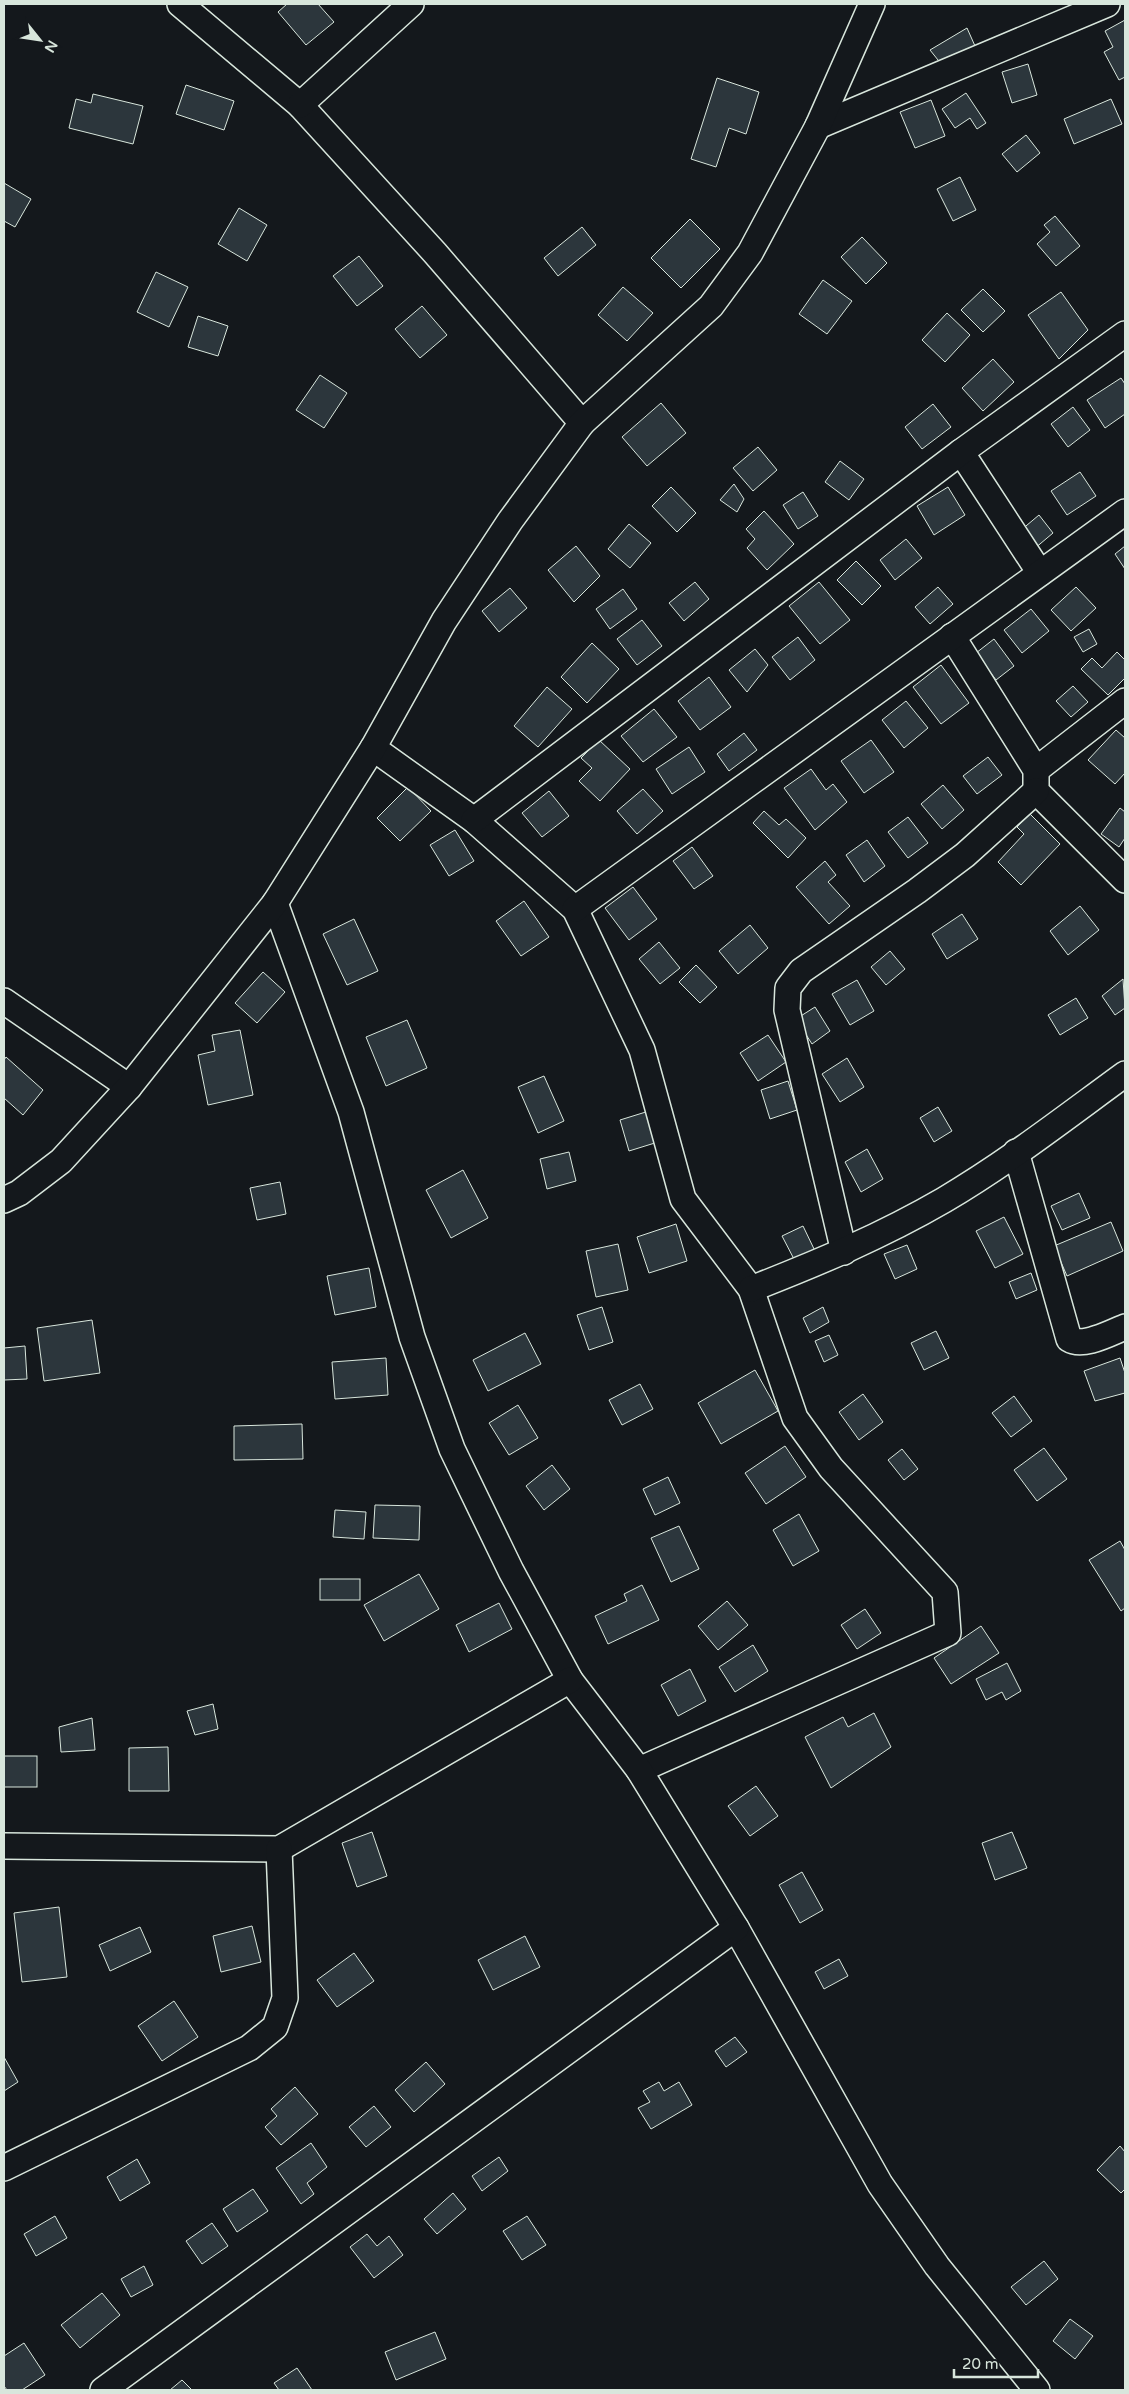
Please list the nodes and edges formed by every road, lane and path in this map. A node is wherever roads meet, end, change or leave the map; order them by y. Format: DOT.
graph roads {
  1 [pos="180,4"];
  2 [pos="410,4"];
  3 [pos="872,4"];
  4 [pos="1107,4"];
  5 [pos="300,105"];
  6 [pos="818,126"];
  7 [pos="1125,334"];
  8 [pos="582,423"];
  9 [pos="960,452"];
  10 [pos="1125,512"];
  11 [pos="1040,573"];
  12 [pos="952,636"];
  13 [pos="1125,701"];
  14 [pos="373,748"];
  15 [pos="1036,781"];
  16 [pos="474,820"];
  17 [pos="1123,872"];
  18 [pos="275,903"];
  19 [pos="575,910"];
  20 [pos="4,1001"];
  21 [pos="1125,1074"];
  22 [pos="130,1087"];
  23 [pos="1016,1152"];
  24 [pos="4,1200"];
  25 [pos="844,1252"];
  26 [pos="751,1289"];
  27 [pos="1125,1328"];
  28 [pos="570,1680"];
  29 [pos="639,1770"];
  30 [pos="4,1846"];
  31 [pos="278,1849"];
  32 [pos="736,1928"];
  33 [pos="4,2168"];
  34 [pos="104,2390"];
  35 [pos="1037,2390"];
  1 -- 5 [label="street"];
  2 -- 5 [label="street"];
  3 -- 6 [label="street"];
  4 -- 6 [label="street"];
  5 -- 8 [label="street"];
  6 -- 8 [label="street"];
  7 -- 9 [label="street"];
  8 -- 14 [label="street"];
  9 -- 11 [label="street"];
  9 -- 16 [label="street"];
  10 -- 11 [label="street"];
  11 -- 12 [label="street"];
  12 -- 15 [label="street"];
  12 -- 19 [label="street"];
  13 -- 15 [label="street"];
  14 -- 16 [label="street"];
  14 -- 18 [label="street"];
  15 -- 17 [label="street"];
  15 -- 25 [label="street"];
  16 -- 19 [label="street"];
  18 -- 22 [label="street"];
  18 -- 28 [label="street"];
  19 -- 26 [label="street"];
  20 -- 22 [label="street"];
  21 -- 23 [label="street"];
  22 -- 24 [label="street"];
  23 -- 25 [label="street"];
  23 -- 27 [label="street"];
  25 -- 26 [label="street"];
  26 -- 29 [label="street"];
  28 -- 29 [label="street"];
  28 -- 31 [label="street"];
  29 -- 32 [label="street"];
  30 -- 31 [label="street"];
  31 -- 33 [label="street"];
  32 -- 34 [label="street"];
  32 -- 35 [label="street"];
}
